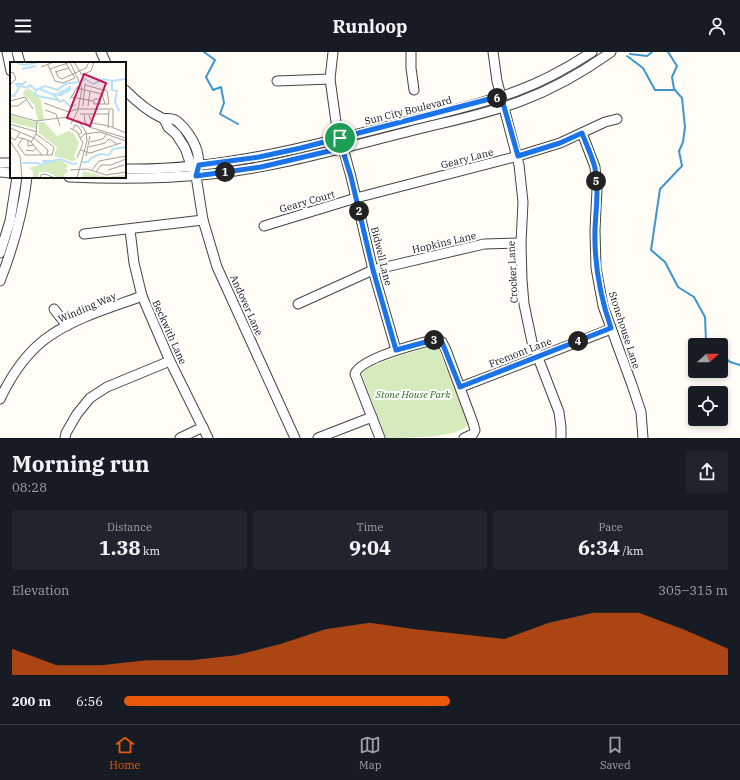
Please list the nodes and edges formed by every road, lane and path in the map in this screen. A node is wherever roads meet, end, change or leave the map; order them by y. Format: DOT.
graph roads {
  1 [pos="7,52"];
  2 [pos="17,52"];
  3 [pos="101,52"];
  4 [pos="333,52"];
  5 [pos="412,52"];
  6 [pos="493,52"];
  7 [pos="592,52"];
  8 [pos="611,52"];
  9 [pos="20,62"];
  10 [pos="106,62"];
  11 [pos="10,66"];
  12 [pos="330,79"];
  13 [pos="277,82"];
  14 [pos="414,90"];
  15 [pos="126,91"];
  16 [pos="502,101"];
  17 [pos="618,119"];
  18 [pos="582,133"];
  19 [pos="341,143"];
  20 [pos="518,156"];
  21 [pos="195,165"];
  22 [pos="126,169"];
  23 [pos="0,172"];
  24 [pos="10,173"];
  25 [pos="196,176"];
  26 [pos="17,178"];
  27 [pos="27,178"];
  28 [pos="100,178"];
  29 [pos="356,198"];
  30 [pos="203,220"];
  31 [pos="264,226"];
  32 [pos="130,230"];
  33 [pos="84,234"];
  34 [pos="521,243"];
  35 [pos="0,253"];
  36 [pos="373,270"];
  37 [pos="0,282"];
  38 [pos="142,296"];
  39 [pos="298,304"];
  40 [pos="54,309"];
  41 [pos="67,326"];
  42 [pos="611,328"];
  43 [pos="396,350"];
  44 [pos="538,357"];
  45 [pos="170,361"];
  46 [pos="460,387"];
  47 [pos="0,399"];
  48 [pos="372,417"];
  49 [pos="203,428"];
  50 [pos="65,438"];
  51 [pos="180,438"];
  52 [pos="208,438"];
  53 [pos="294,438"];
  54 [pos="318,438"];
  55 [pos="380,438"];
  56 [pos="464,438"];
  57 [pos="561,438"];
  58 [pos="643,438"];
  1 -- 11 [label="street"];
  2 -- 9 [label="street"];
  3 -- 10 [label="street"];
  4 -- 12 [label="street, Bidwell Lane"];
  5 -- 14 [label="street"];
  6 -- 16 [label="street, Crocker Lane"];
  7 -- 16 [label="street, Sun City Boulevard"];
  8 -- 16 [label="street, Sun City Boulevard"];
  12 -- 13 [label="street"];
  12 -- 19 [label="street, Bidwell Lane"];
  15 -- 21 [label="street, Andover Lane"];
  16 -- 19 [label="street, Sun City Boulevard"];
  16 -- 20 [label="street, Crocker Lane"];
  17 -- 18 [label="street, Geary Lane"];
  18 -- 20 [label="street, Geary Lane"];
  18 -- 42 [label="street, Stonehouse Lane"];
  19 -- 21 [label="street, Sun City Boulevard"];
  19 -- 25 [label="street, Sun City Boulevard"];
  19 -- 29 [label="street, Bidwell Lane"];
  20 -- 29 [label="street, Geary Lane"];
  20 -- 34 [label="street, Crocker Lane"];
  21 -- 22 [label="street, Sun City Boulevard"];
  21 -- 25 [label="street, Andover Lane"];
  23 -- 24 [label="street"];
  25 -- 28 [label="street, Sun City Boulevard"];
  25 -- 30 [label="street, Andover Lane"];
  26 -- 35 [label="street"];
  27 -- 37 [label="street"];
  29 -- 31 [label="street, Geary Court"];
  29 -- 36 [label="street, Bidwell Lane"];
  30 -- 32 [label="street"];
  30 -- 53 [label="street, Andover Lane"];
  32 -- 33 [label="street"];
  32 -- 38 [label="street, Beckwith Lane"];
  34 -- 36 [label="street, Hopkins Lane"];
  34 -- 44 [label="street, Crocker Lane"];
  36 -- 39 [label="street, Hopkins Lane"];
  36 -- 43 [label="street, Bidwell Lane"];
  38 -- 41 [label="street, Winding Way"];
  38 -- 45 [label="street, Beckwith Lane"];
  40 -- 41 [label="street"];
  41 -- 47 [label="street, Winding Way"];
  42 -- 44 [label="street, Fremont Lane"];
  42 -- 58 [label="street, Stonehouse Lane"];
  43 -- 46 [label="street"];
  43 -- 48 [label="street"];
  44 -- 46 [label="street, Fremont Lane"];
  44 -- 57 [label="street, Crocker Lane"];
  45 -- 49 [label="street, Beckwith Lane"];
  45 -- 50 [label="street"];
  46 -- 56 [label="street"];
  48 -- 54 [label="street"];
  48 -- 55 [label="street"];
  49 -- 51 [label="street"];
  49 -- 52 [label="street, Beckwith Lane"];
}
